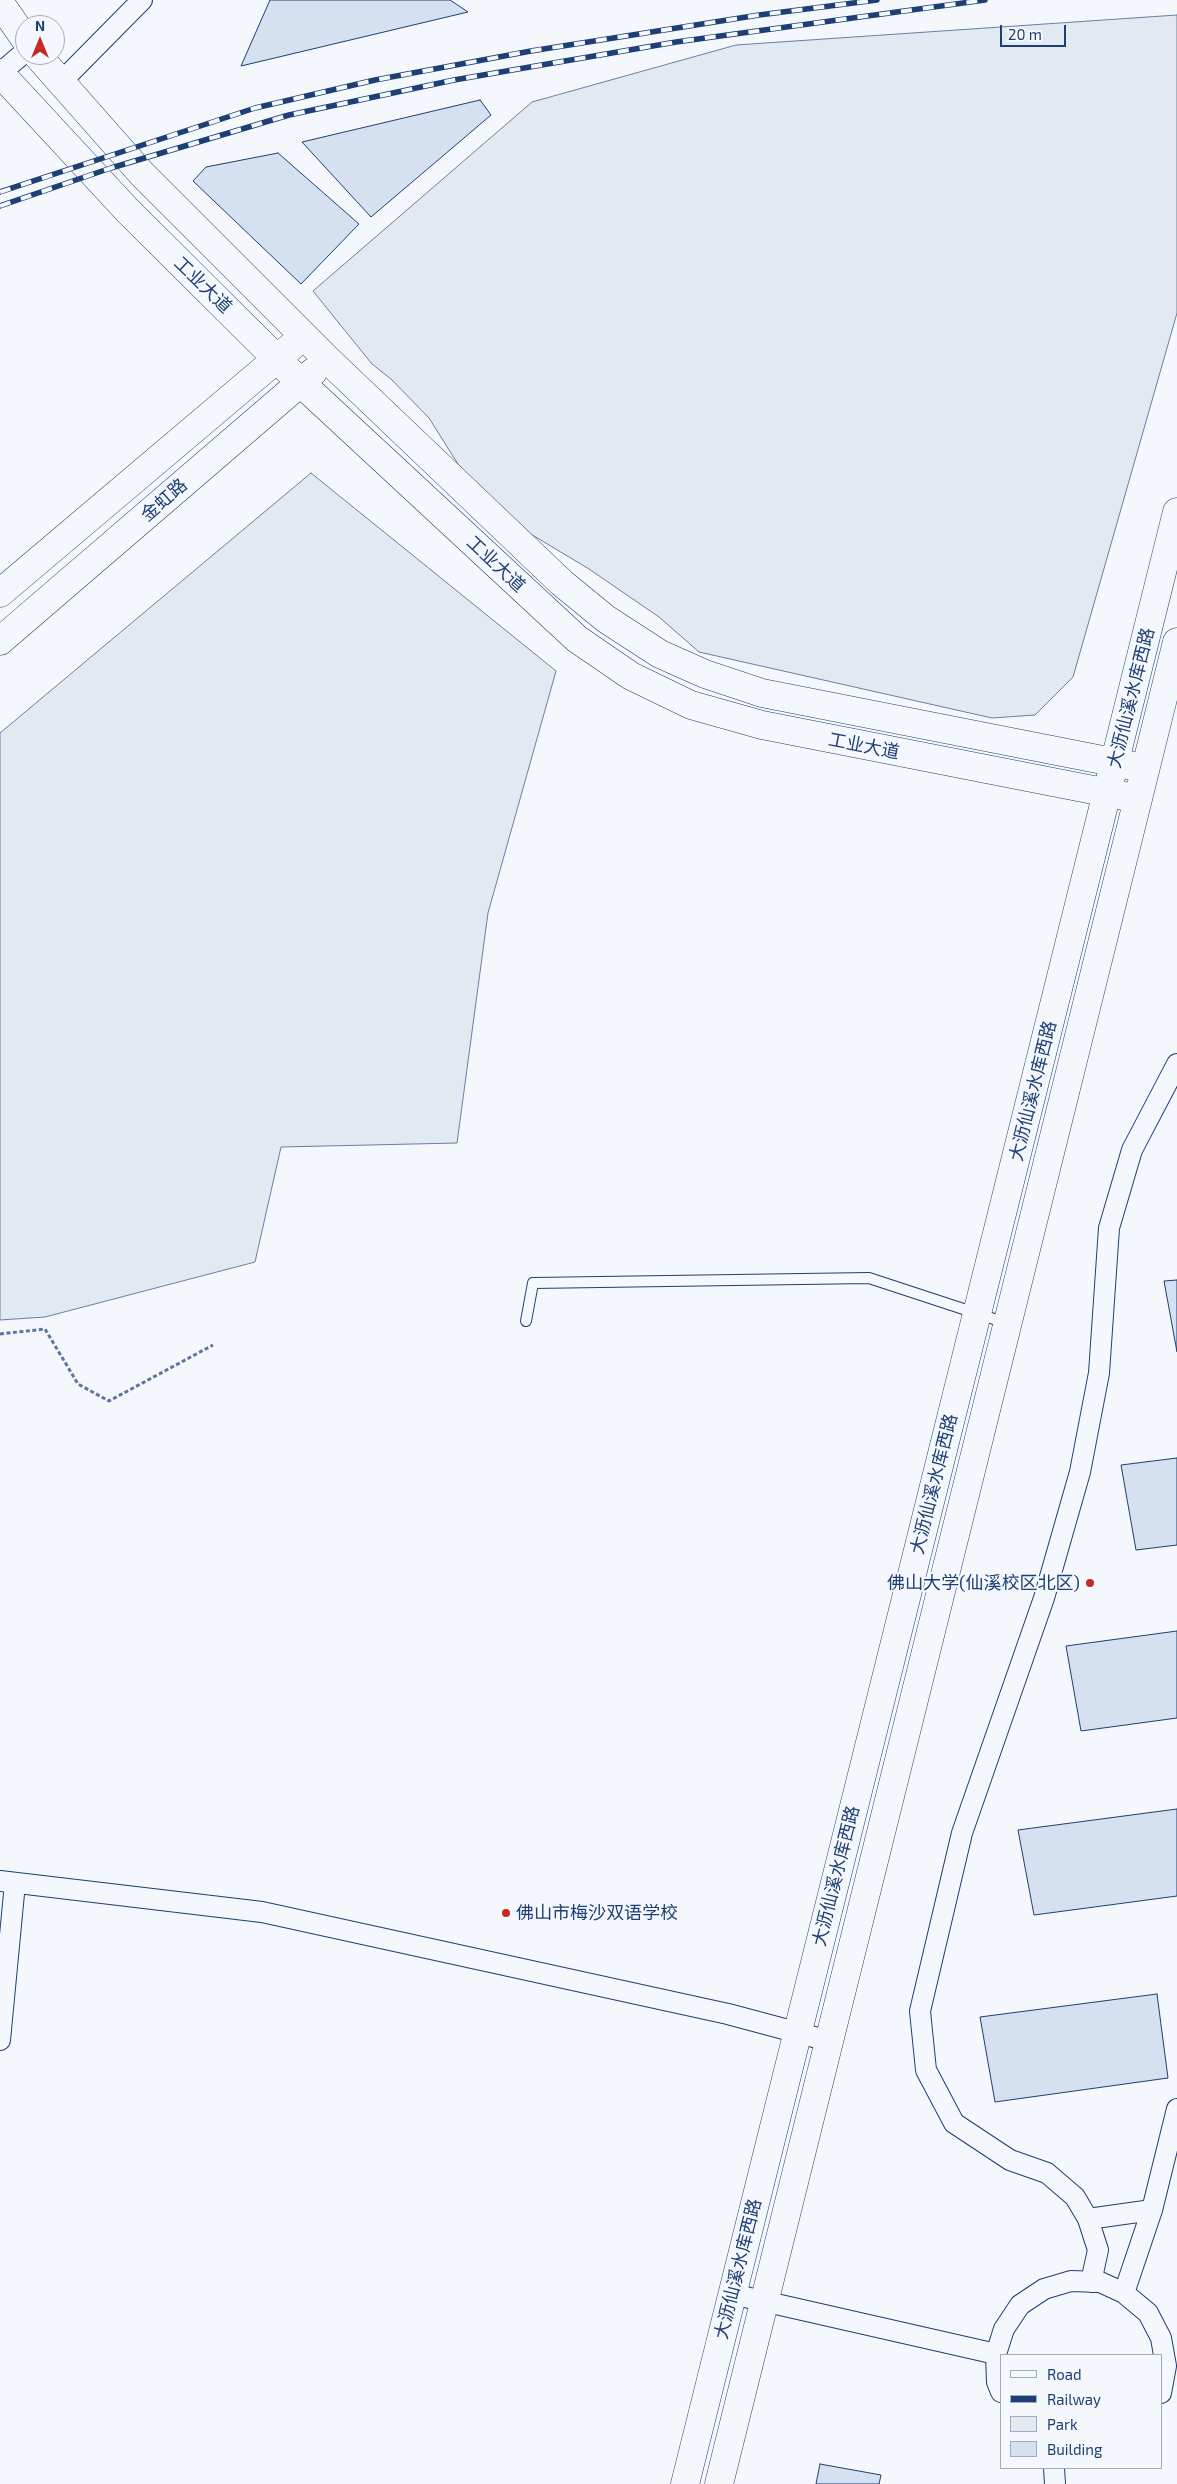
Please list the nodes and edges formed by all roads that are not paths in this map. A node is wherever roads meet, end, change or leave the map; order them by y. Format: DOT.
graph roads {
  1 [pos="142,0"];
  2 [pos="0,3"];
  3 [pos="15,25"];
  4 [pos="15,60"];
  5 [pos="46,65"];
  6 [pos="0,73"];
  7 [pos="60,82"];
  8 [pos="304,336"];
  9 [pos="278,358"];
  10 [pos="328,360"];
  11 [pos="301,383"];
  12 [pos="1177,512"];
  13 [pos="0,593"];
  14 [pos="0,641"];
  15 [pos="1177,642"];
  16 [pos="1115,763"];
  17 [pos="1146,769"];
  18 [pos="1107,793"];
  19 [pos="1138,798"];
  20 [pos="1177,1064"];
  21 [pos="977,1314"];
  22 [pos="526,1321"];
  23 [pos="1009,1324"];
  24 [pos="8,1882"];
  25 [pos="797,2032"];
  26 [pos="0,2040"];
  27 [pos="830,2041"];
  28 [pos="1177,2109"];
  29 [pos="1152,2210"];
  30 [pos="1088,2219"];
  31 [pos="1091,2282"];
  32 [pos="1124,2293"];
  33 [pos="732,2294"];
  34 [pos="764,2301"];
  35 [pos="1169,2337"];
  36 [pos="996,2354"];
  37 [pos="1162,2388"];
  38 [pos="1000,2390"];
  39 [pos="1054,2469"];
  40 [pos="685,2484"];
  41 [pos="719,2484"];
  42 [pos="1055,2484"];
  1 -- 7 [label="street"];
  2 -- 3 [label="street"];
  4 -- 6 [label="street"];
  5 -- 7 [label="street"];
  6 -- 9 [label="street, 工业大道"];
  7 -- 8 [label="street, 工业大道"];
  8 -- 9 [label="street, 金虹路"];
  8 -- 10 [label="street, 工业大道"];
  9 -- 11 [label="street, 工业大道"];
  9 -- 13 [label="street, 金虹路"];
  10 -- 11 [label="street, 金虹路"];
  10 -- 16 [label="street, 工业大道"];
  11 -- 14 [label="street, 金虹路"];
  11 -- 18 [label="street, 工业大道"];
  12 -- 16 [label="street, 大沥仙溪水库西路"];
  15 -- 17 [label="street"];
  16 -- 17 [label="street, 工业大道"];
  16 -- 18 [label="street, 大沥仙溪水库西路"];
  17 -- 19 [label="street"];
  18 -- 19 [label="street, 工业大道"];
  18 -- 21 [label="street, 大沥仙溪水库西路"];
  19 -- 23 [label="street"];
  20 -- 30 [label="street"];
  21 -- 22 [label="lane"];
  21 -- 23 [label="lane"];
  21 -- 25 [label="street, 大沥仙溪水库西路"];
  23 -- 27 [label="street"];
  24 -- 25 [label="street"];
  24 -- 26 [label="street"];
  25 -- 27 [label="street"];
  25 -- 33 [label="street, 大沥仙溪水库西路"];
  27 -- 34 [label="street"];
  28 -- 29 [label="street"];
  29 -- 30 [label="street"];
  29 -- 32 [label="street"];
  30 -- 31 [label="street"];
  31 -- 32 [label="street"];
  31 -- 36 [label="street"];
  32 -- 35 [label="street"];
  33 -- 34 [label="street"];
  33 -- 40 [label="street, 大沥仙溪水库西路"];
  34 -- 36 [label="street"];
  34 -- 41 [label="street"];
  35 -- 37 [label="street"];
  36 -- 38 [label="street"];
  39 -- 42 [label="street"];
}
